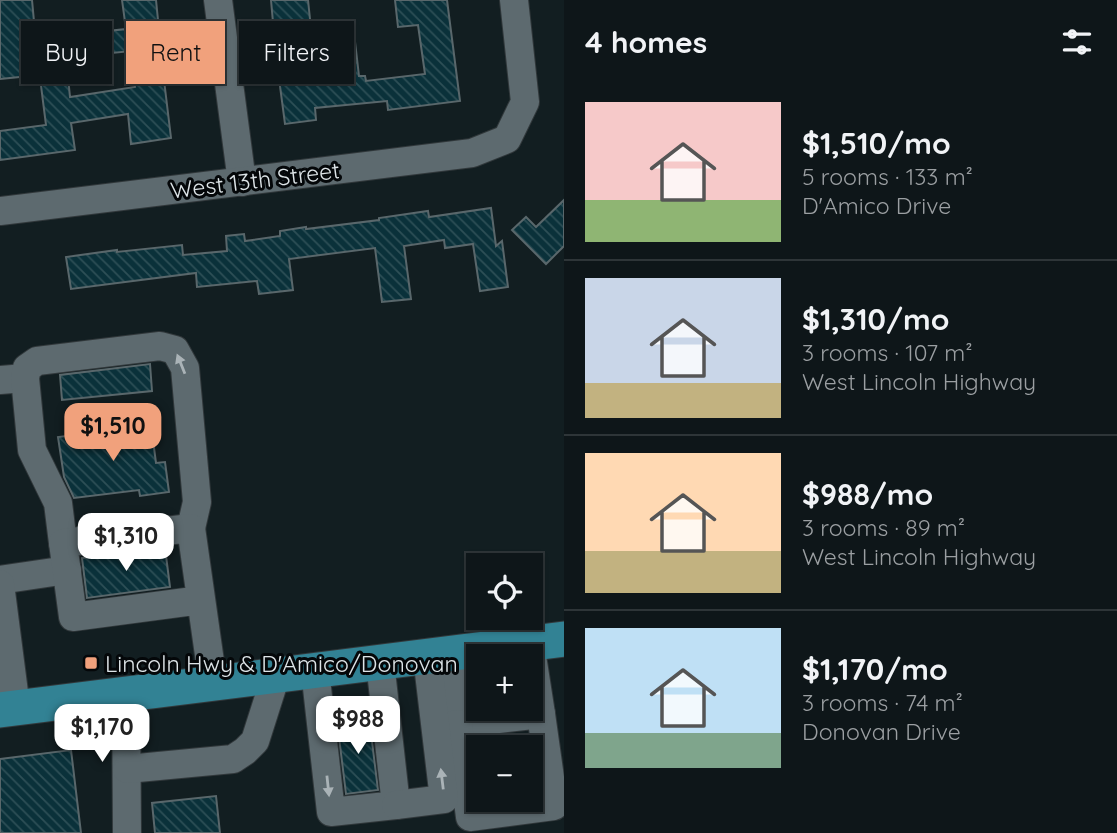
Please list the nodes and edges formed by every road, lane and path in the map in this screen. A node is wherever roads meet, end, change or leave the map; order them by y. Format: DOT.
graph roads {
  1 [pos="218,0"];
  2 [pos="514,0"];
  3 [pos="242,182"];
  4 [pos="0,211"];
  5 [pos="12,379"];
  6 [pos="191,528"];
  7 [pos="65,557"];
  8 [pos="0,582"];
  9 [pos="201,600"];
  10 [pos="564,639"];
  11 [pos="530,643"];
  12 [pos="438,655"];
  13 [pos="380,662"];
  14 [pos="315,670"];
  15 [pos="275,675"];
  16 [pos="213,683"];
  17 [pos="126,694"];
  18 [pos="8,708"];
  19 [pos="486,721"];
  20 [pos="542,721"];
  21 [pos="447,726"];
  22 [pos="127,769"];
  23 [pos="396,805"];
  24 [pos="127,833"];
  1 -- 3 [label="street"];
  2 -- 3 [label="street, West 13th Street"];
  3 -- 4 [label="street, West 13th Street"];
  6 -- 5 [label="street, one-way"];
  5 -- 7 [label="street"];
  6 -- 7 [label="street"];
  6 -- 9 [label="street"];
  7 -- 8 [label="street"];
  7 -- 9 [label="street"];
  8 -- 18 [label="street"];
  9 -- 16 [label="street"];
  10 -- 11 [label="main road"];
  11 -- 12 [label="main road"];
  12 -- 13 [label="main road"];
  12 -- 21 [label="street"];
  13 -- 14 [label="main road"];
  13 -- 23 [label="street"];
  14 -- 15 [label="main road"];
  14 -- 23 [label="street, one-way"];
  15 -- 16 [label="main road"];
  15 -- 22 [label="street"];
  16 -- 17 [label="main road"];
  17 -- 18 [label="main road"];
  17 -- 22 [label="street"];
  19 -- 21 [label="street"];
  20 -- 21 [label="street"];
  23 -- 21 [label="street, one-way"];
  22 -- 24 [label="street"];
}
